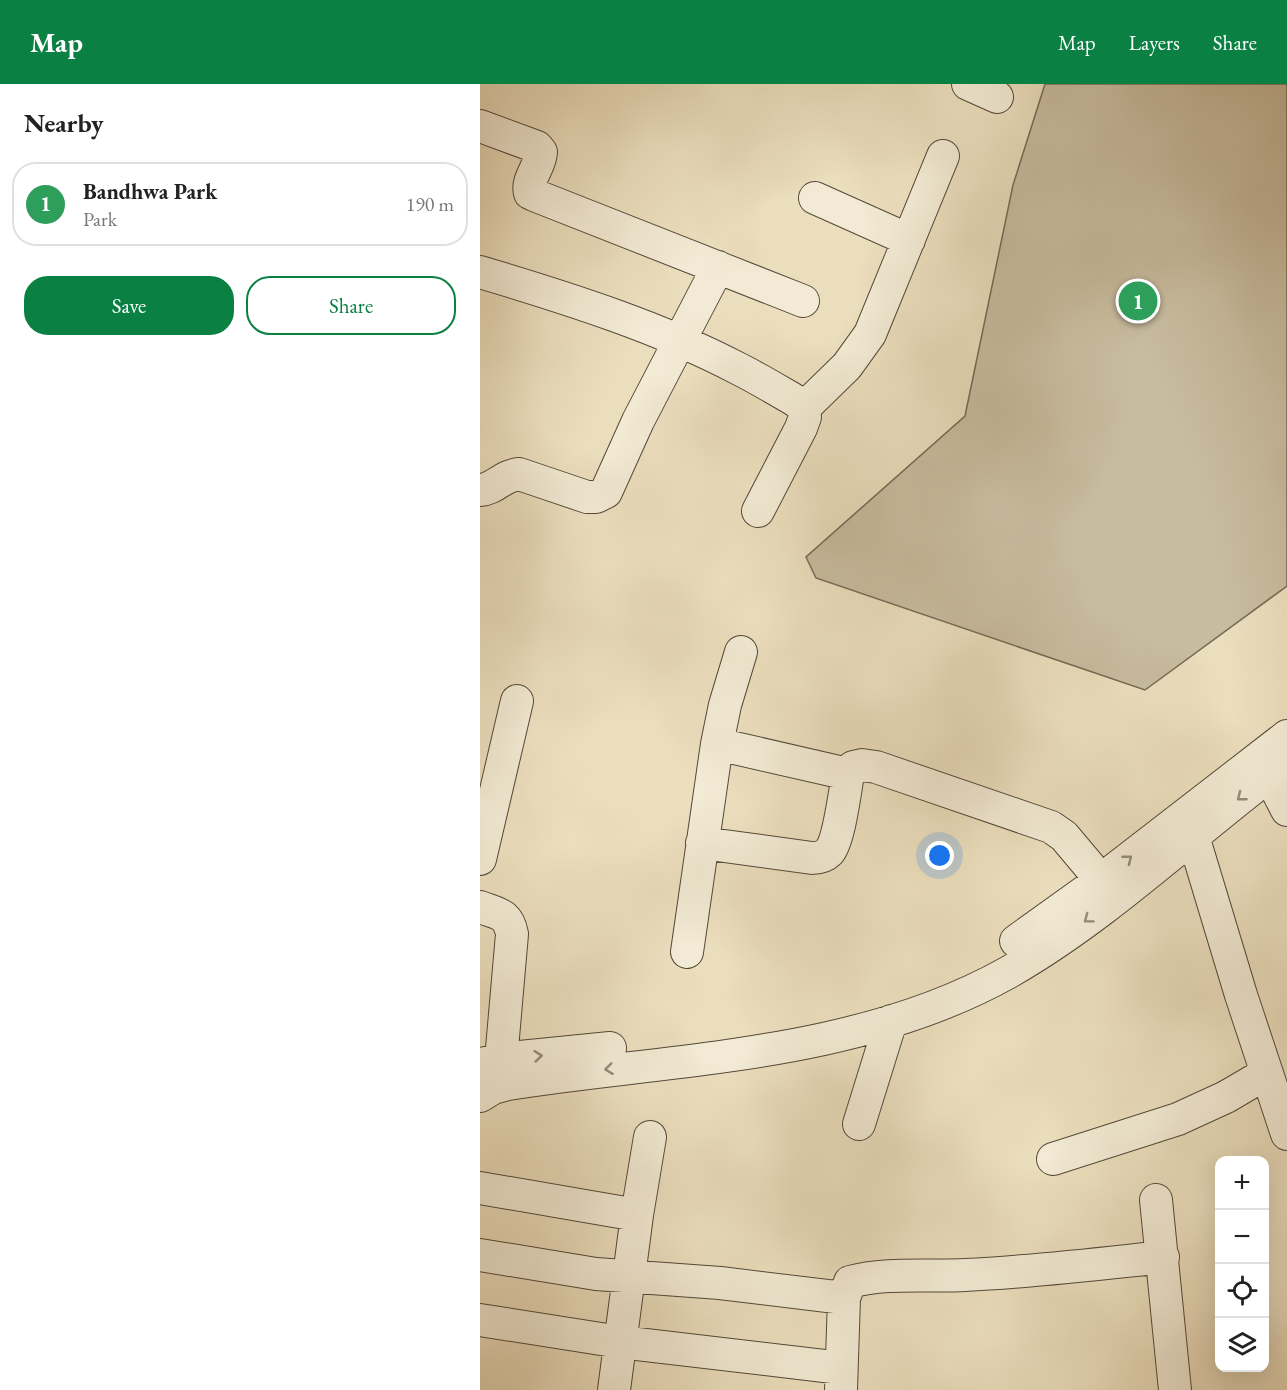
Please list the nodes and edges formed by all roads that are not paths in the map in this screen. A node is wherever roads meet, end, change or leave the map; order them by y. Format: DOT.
graph roads {
  1 [pos="968,84"];
  2 [pos="997,98"];
  3 [pos="480,126"];
  4 [pos="944,156"];
  5 [pos="815,198"];
  6 [pos="909,240"];
  7 [pos="718,267"];
  8 [pos="480,272"];
  9 [pos="803,301"];
  10 [pos="679,341"];
  11 [pos="804,408"];
  12 [pos="480,490"];
  13 [pos="758,511"];
  14 [pos="741,652"];
  15 [pos="517,701"];
  16 [pos="1287,736"];
  17 [pos="717,744"];
  18 [pos="1278,768"];
  19 [pos="848,774"];
  20 [pos="1287,810"];
  21 [pos="1188,825"];
  22 [pos="702,843"];
  23 [pos="480,859"];
  24 [pos="1101,880"];
  25 [pos="480,907"];
  26 [pos="687,952"];
  27 [pos="891,1021"];
  28 [pos="1273,1065"];
  29 [pos="488,1076"];
  30 [pos="859,1124"];
  31 [pos="1287,1134"];
  32 [pos="650,1137"];
  33 [pos="1053,1159"];
  34 [pos="480,1188"];
  35 [pos="1156,1200"];
  36 [pos="637,1215"];
  37 [pos="480,1256"];
  38 [pos="1163,1257"];
  39 [pos="629,1276"];
  40 [pos="843,1298"];
  41 [pos="480,1320"];
  42 [pos="620,1342"];
  43 [pos="841,1379"];
  44 [pos="614,1390"];
  45 [pos="1175,1390"];
  1 -- 2 [label="street"];
  3 -- 7 [label="street"];
  4 -- 6 [label="street"];
  5 -- 6 [label="street"];
  6 -- 11 [label="street"];
  7 -- 9 [label="street"];
  7 -- 10 [label="street"];
  8 -- 10 [label="street"];
  10 -- 11 [label="street"];
  10 -- 12 [label="street"];
  11 -- 13 [label="street"];
  14 -- 17 [label="street"];
  15 -- 23 [label="street"];
  16 -- 21 [label="street"];
  17 -- 19 [label="street"];
  17 -- 22 [label="street"];
  18 -- 20 [label="street"];
  18 -- 21 [label="street, one-way"];
  19 -- 22 [label="street"];
  19 -- 24 [label="street"];
  24 -- 21 [label="street, one-way"];
  21 -- 27 [label="street, one-way"];
  21 -- 28 [label="street"];
  22 -- 26 [label="street"];
  29 -- 24 [label="street, one-way"];
  25 -- 29 [label="street"];
  27 -- 29 [label="street, one-way"];
  27 -- 30 [label="street"];
  28 -- 31 [label="street"];
  28 -- 33 [label="street"];
  32 -- 36 [label="street"];
  34 -- 36 [label="street"];
  35 -- 38 [label="street"];
  36 -- 39 [label="street"];
  37 -- 39 [label="street"];
  38 -- 40 [label="street"];
  38 -- 45 [label="street"];
  39 -- 40 [label="street"];
  39 -- 42 [label="street"];
  40 -- 43 [label="street"];
  41 -- 42 [label="street"];
  42 -- 43 [label="street"];
  42 -- 44 [label="street"];
}
